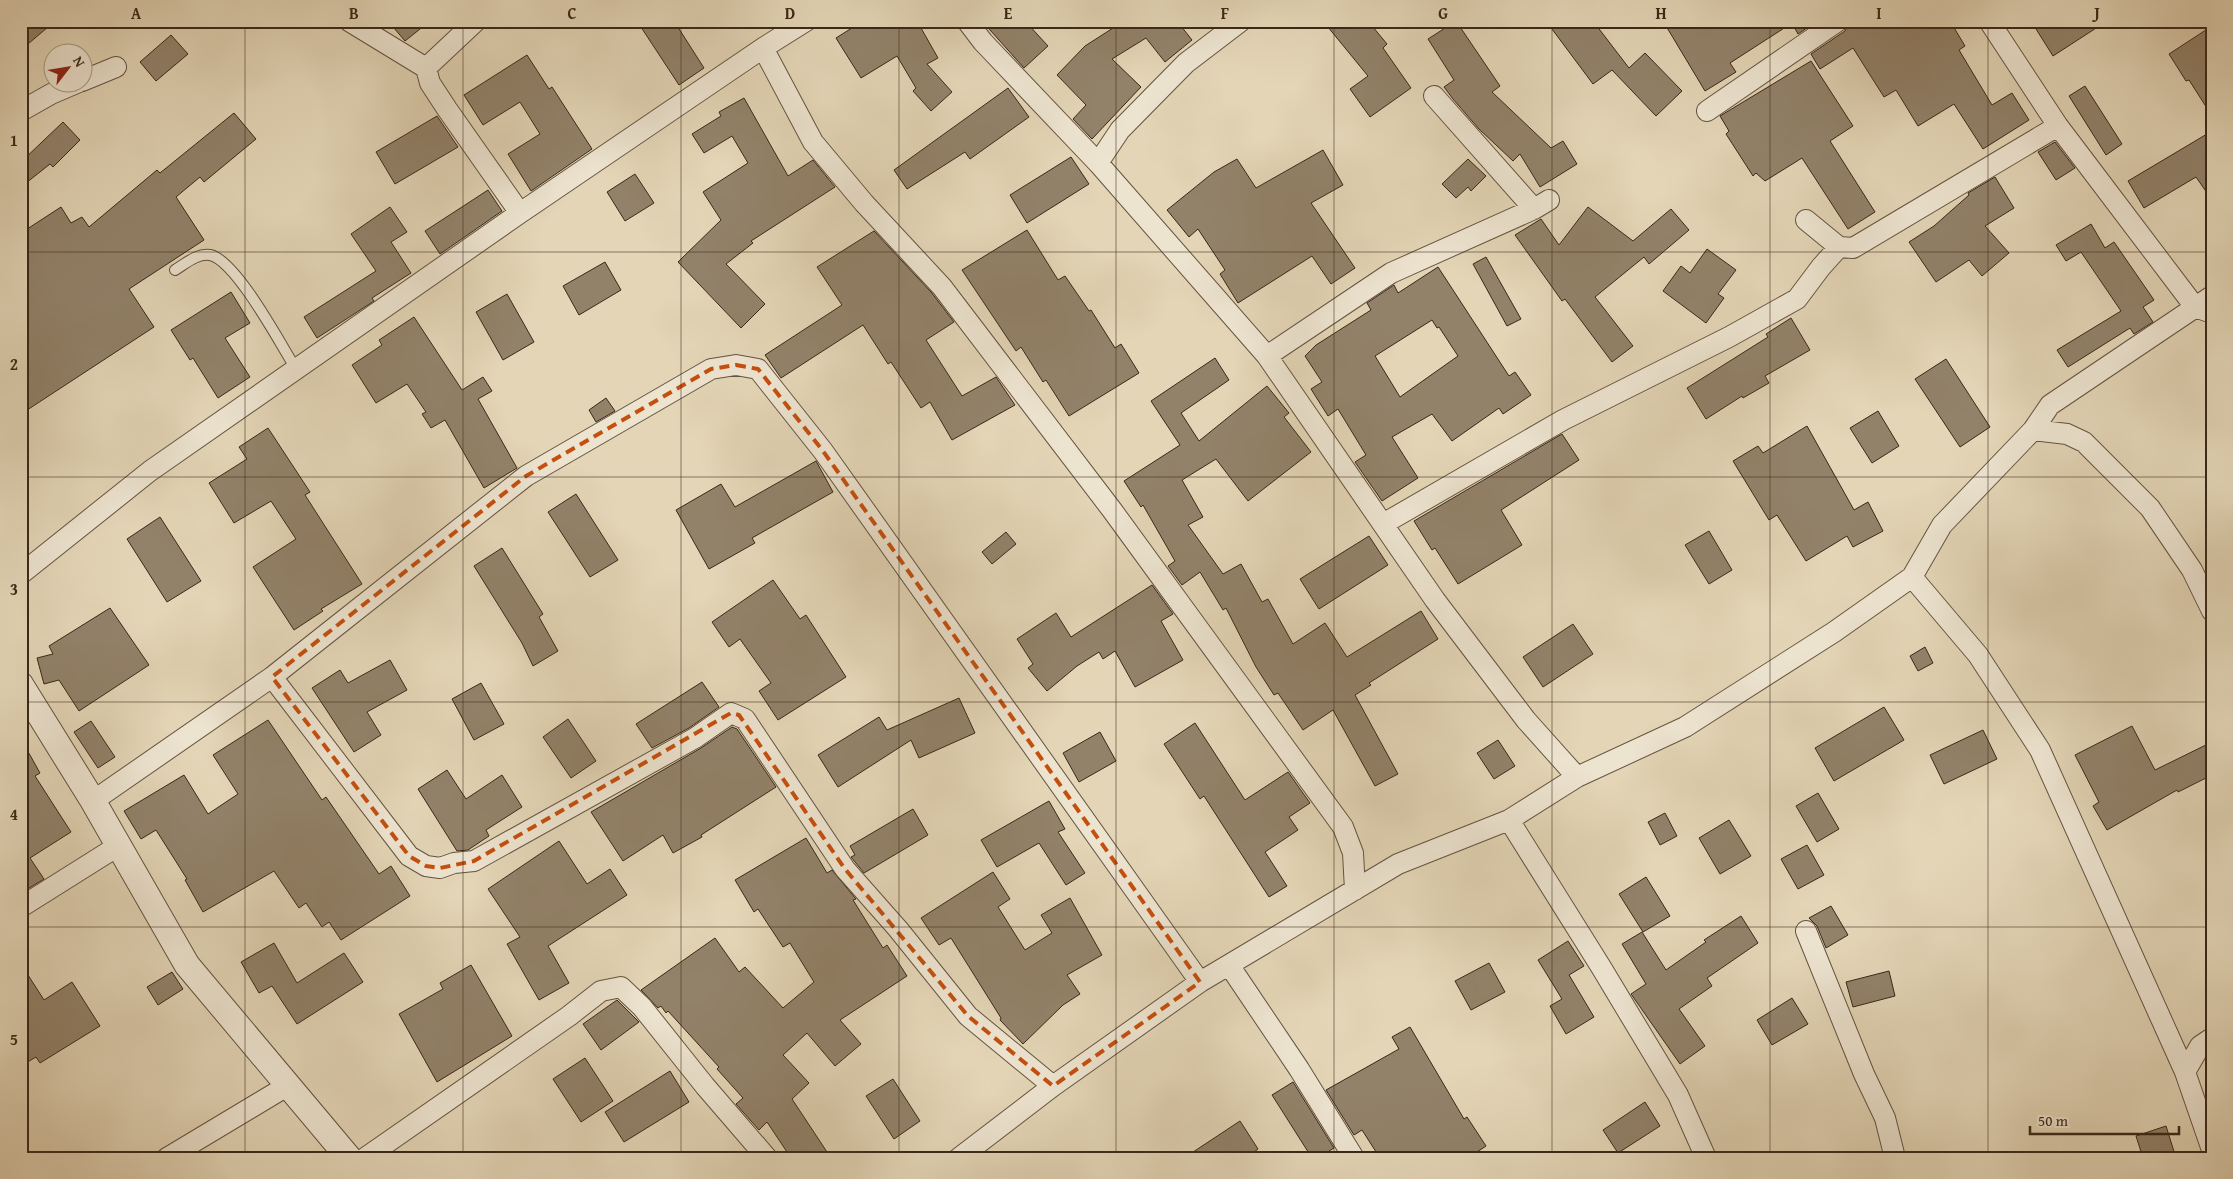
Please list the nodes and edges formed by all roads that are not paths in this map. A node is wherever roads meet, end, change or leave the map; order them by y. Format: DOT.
graph roads {
  1 [pos="349,21"];
  2 [pos="476,21"];
  3 [pos="806,21"];
  4 [pos="967,21"];
  5 [pos="1241,21"];
  6 [pos="1838,21"];
  7 [pos="1989,21"];
  8 [pos="764,48"];
  9 [pos="116,67"];
  10 [pos="426,68"];
  11 [pos="92,77"];
  12 [pos="55,92"];
  13 [pos="1434,96"];
  14 [pos="21,111"];
  15 [pos="1707,111"];
  16 [pos="2058,126"];
  17 [pos="1098,163"];
  18 [pos="520,214"];
  19 [pos="1806,220"];
  20 [pos="1839,247"];
  21 [pos="176,270"];
  22 [pos="2212,296"];
  23 [pos="2203,310"];
  24 [pos="1267,356"];
  25 [pos="296,369"];
  26 [pos="2033,430"];
  27 [pos="1383,524"];
  28 [pos="21,574"];
  29 [pos="1912,577"];
  30 [pos="2212,611"];
  31 [pos="272,677"];
  32 [pos="21,685"];
  33 [pos="1577,777"];
  34 [pos="93,801"];
  35 [pos="1509,820"];
  36 [pos="118,846"];
  37 [pos="1355,890"];
  38 [pos="21,907"];
  39 [pos="1806,931"];
  40 [pos="1229,965"];
  41 [pos="1200,982"];
  42 [pos="2212,1038"];
  43 [pos="2185,1072"];
  44 [pos="287,1086"];
  45 [pos="1053,1086"];
  46 [pos="2212,1150"];
  47 [pos="167,1158"];
  48 [pos="349,1158"];
  49 [pos="364,1158"];
  50 [pos="767,1158"];
  51 [pos="959,1158"];
  52 [pos="1354,1158"];
  53 [pos="1706,1158"];
  54 [pos="1895,1158"];
  1 -- 10 [label="street"];
  2 -- 10 [label="street"];
  3 -- 8 [label="street"];
  4 -- 17 [label="street"];
  5 -- 17 [label="street"];
  6 -- 15 [label="street"];
  7 -- 16 [label="street"];
  8 -- 18 [label="street"];
  8 -- 37 [label="street"];
  9 -- 11 [label="street"];
  10 -- 18 [label="street"];
  12 -- 14 [label="street"];
  13 -- 24 [label="street"];
  16 -- 20 [label="street"];
  16 -- 23 [label="street"];
  17 -- 24 [label="street"];
  18 -- 25 [label="street"];
  19 -- 20 [label="street"];
  20 -- 27 [label="street"];
  21 -- 25 [label="lane"];
  22 -- 23 [label="street"];
  23 -- 26 [label="street"];
  24 -- 27 [label="street"];
  25 -- 28 [label="street"];
  26 -- 29 [label="street"];
  26 -- 30 [label="street"];
  27 -- 33 [label="street"];
  29 -- 33 [label="street"];
  29 -- 43 [label="street"];
  31 -- 34 [label="street"];
  31 -- 41 [label="street"];
  31 -- 45 [label="street"];
  32 -- 34 [label="street"];
  33 -- 35 [label="street"];
  34 -- 36 [label="street"];
  35 -- 37 [label="street"];
  35 -- 53 [label="street"];
  36 -- 38 [label="street"];
  36 -- 44 [label="street"];
  37 -- 40 [label="street"];
  39 -- 54 [label="street"];
  40 -- 41 [label="street"];
  40 -- 52 [label="street"];
  41 -- 45 [label="street"];
  42 -- 43 [label="street"];
  43 -- 46 [label="street"];
  44 -- 47 [label="street"];
  44 -- 48 [label="street"];
  45 -- 51 [label="street"];
  49 -- 50 [label="street"];
}
